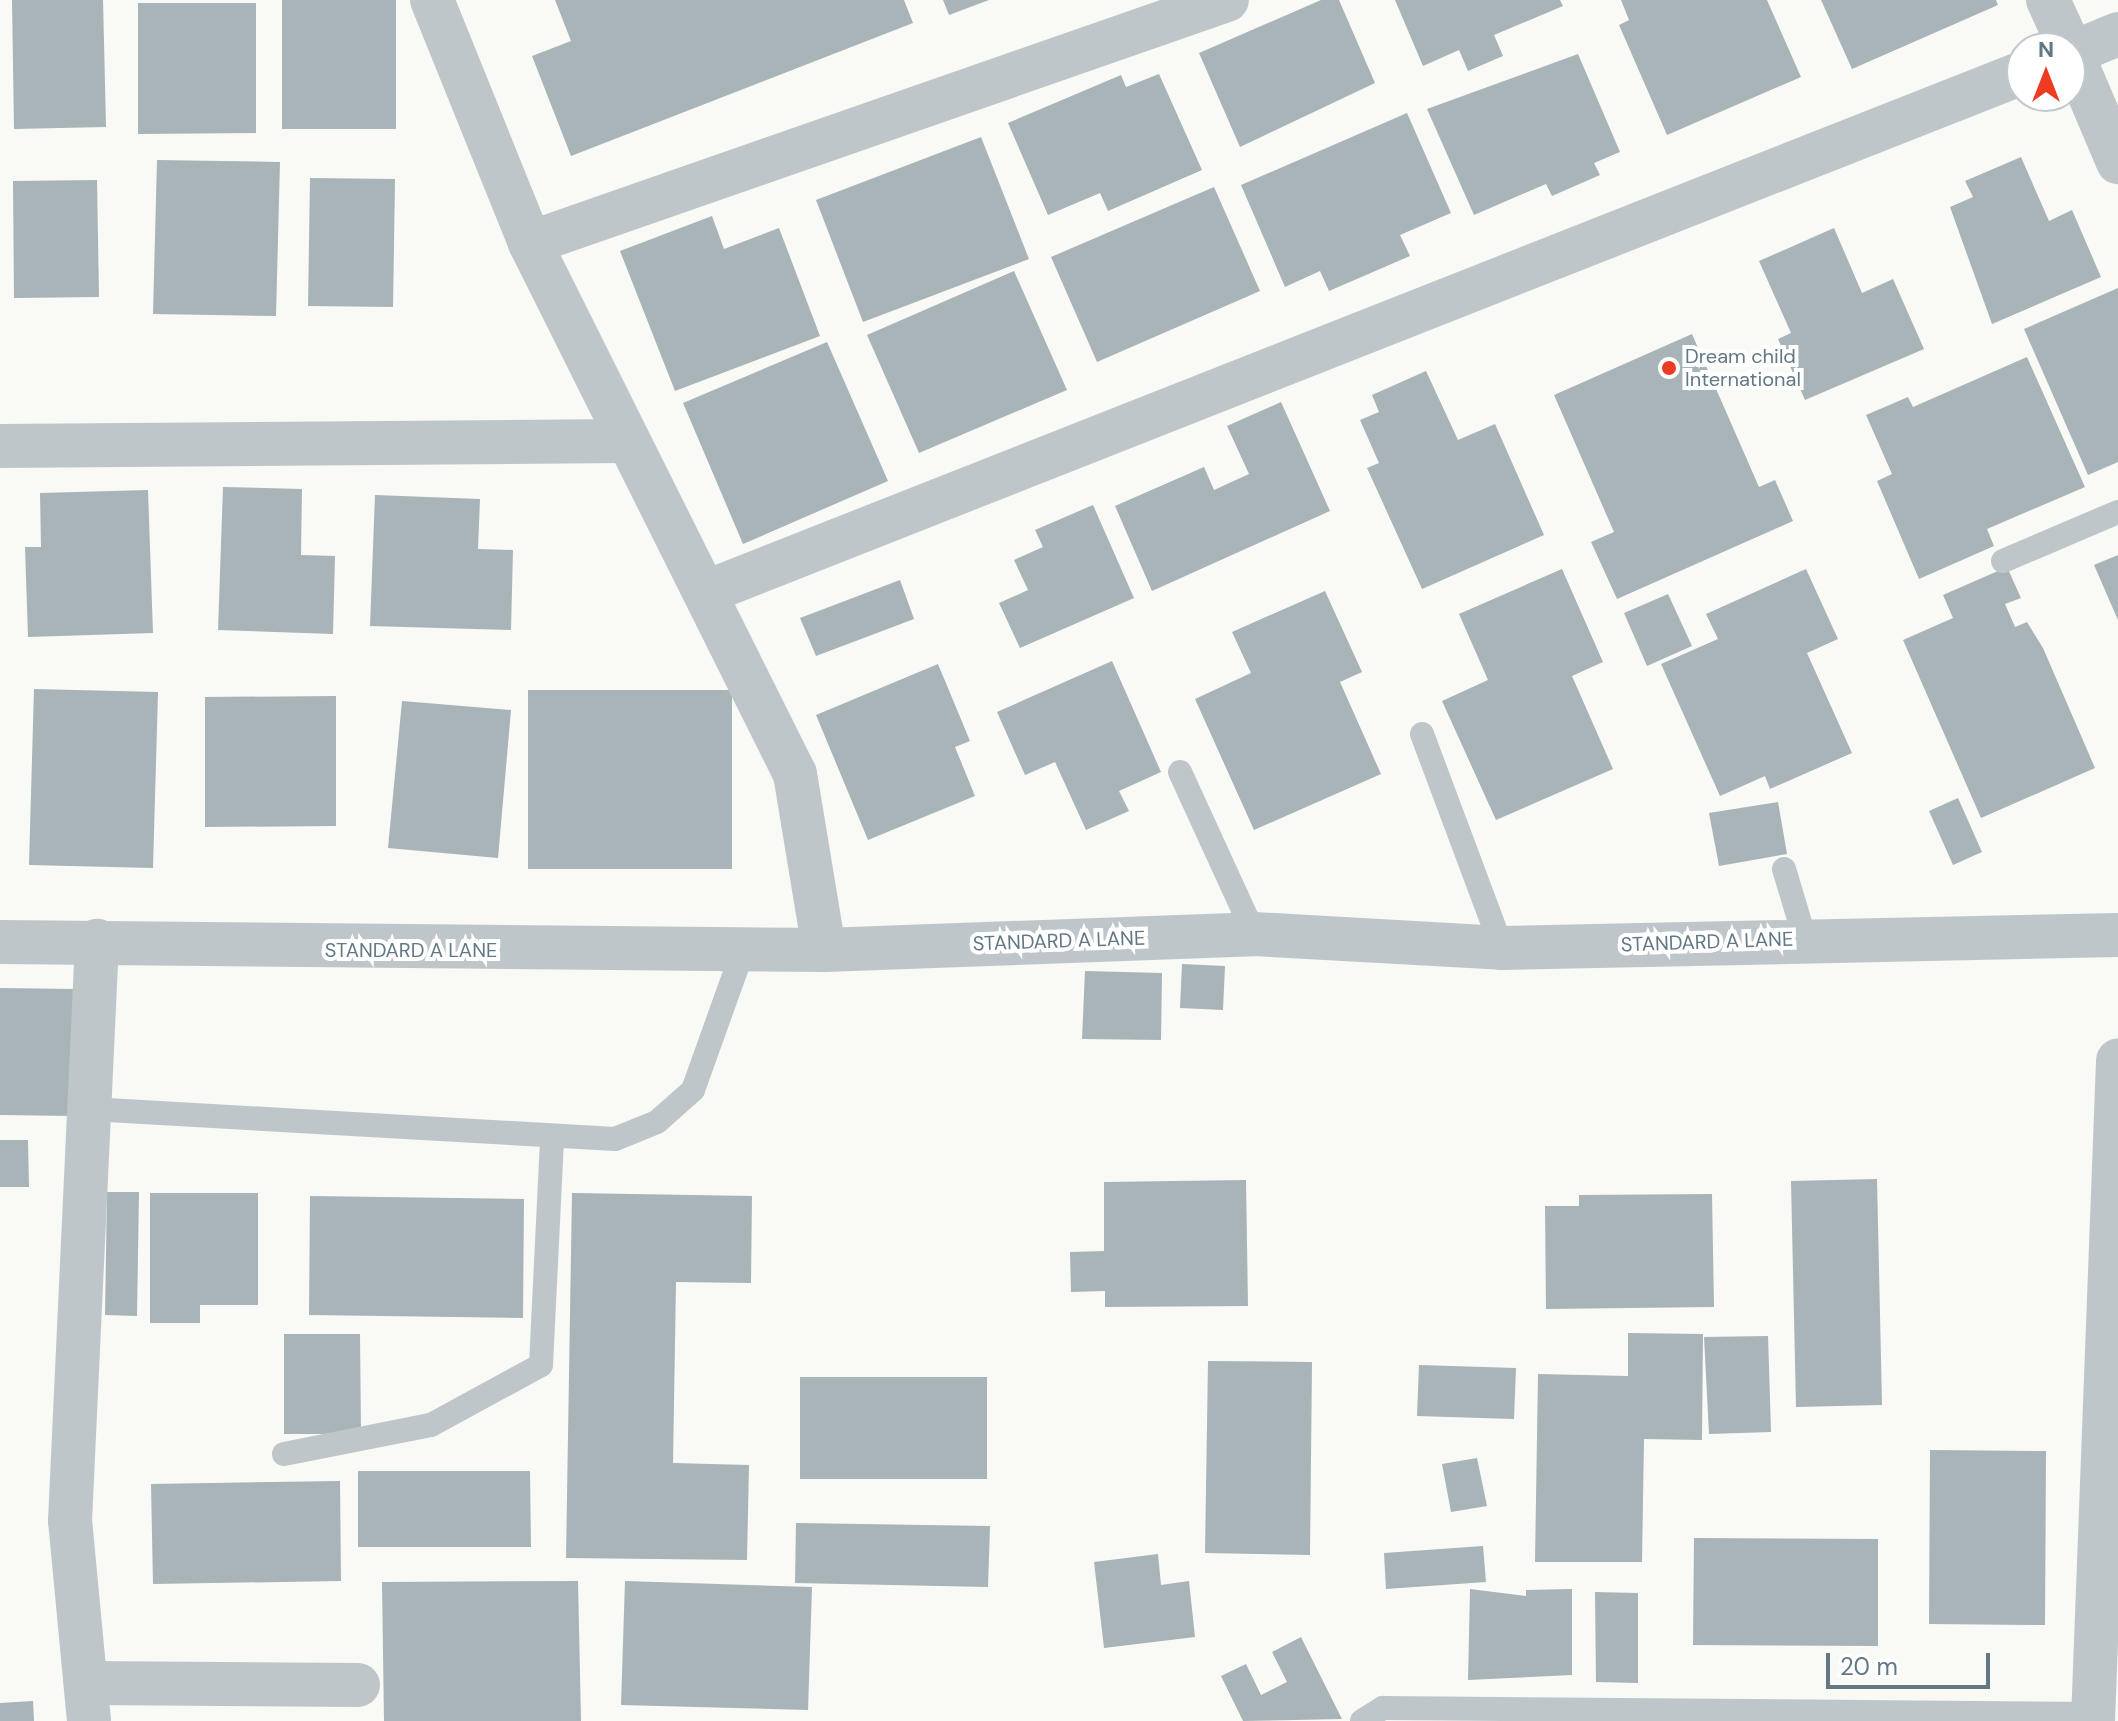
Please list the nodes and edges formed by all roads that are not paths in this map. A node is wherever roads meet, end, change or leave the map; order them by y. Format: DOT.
graph roads {
  1 [pos="432,0"];
  2 [pos="1227,0"];
  3 [pos="2048,0"];
  4 [pos="2062,32"];
  5 [pos="2118,34"];
  6 [pos="2086,45"];
  7 [pos="2006,79"];
  8 [pos="2086,88"];
  9 [pos="2118,162"];
  10 [pos="530,243"];
  11 [pos="623,441"];
  12 [pos="0,446"];
  13 [pos="2118,512"];
  14 [pos="2003,561"];
  15 [pos="709,591"];
  16 [pos="1422,734"];
  17 [pos="1180,772"];
  18 [pos="1784,869"];
  19 [pos="1254,934"];
  20 [pos="2118,935"];
  21 [pos="1805,939"];
  22 [pos="97,941"];
  23 [pos="0,942"];
  24 [pos="1502,948"];
  25 [pos="743,950"];
  26 [pos="824,950"];
  27 [pos="2118,1060"];
  28 [pos="90,1109"];
  29 [pos="552,1138"];
  30 [pos="2111,1451"];
  31 [pos="284,1454"];
  32 [pos="358,1685"];
  33 [pos="88,1702"];
  34 [pos="2094,1718"];
  35 [pos="1362,1721"];
  1 -- 10 [label="street"];
  2 -- 10 [label="street"];
  3 -- 4 [label="street"];
  5 -- 6 [label="street"];
  7 -- 15 [label="street"];
  8 -- 9 [label="street"];
  10 -- 11 [label="street"];
  11 -- 12 [label="street"];
  11 -- 15 [label="street"];
  13 -- 14 [label="lane"];
  15 -- 26 [label="street"];
  16 -- 24 [label="lane"];
  17 -- 19 [label="lane"];
  18 -- 21 [label="lane"];
  19 -- 24 [label="street, STANDARD A LANE"];
  19 -- 26 [label="street, STANDARD A LANE"];
  20 -- 21 [label="street, STANDARD A LANE"];
  21 -- 24 [label="street, STANDARD A LANE"];
  22 -- 23 [label="street, STANDARD A LANE"];
  22 -- 25 [label="street, STANDARD A LANE"];
  22 -- 28 [label="street"];
  25 -- 26 [label="street, STANDARD A LANE"];
  25 -- 29 [label="lane"];
  27 -- 30 [label="street"];
  28 -- 29 [label="lane"];
  28 -- 33 [label="street"];
  29 -- 31 [label="lane"];
  30 -- 34 [label="street"];
  32 -- 33 [label="street"];
  34 -- 35 [label="lane"];
}
